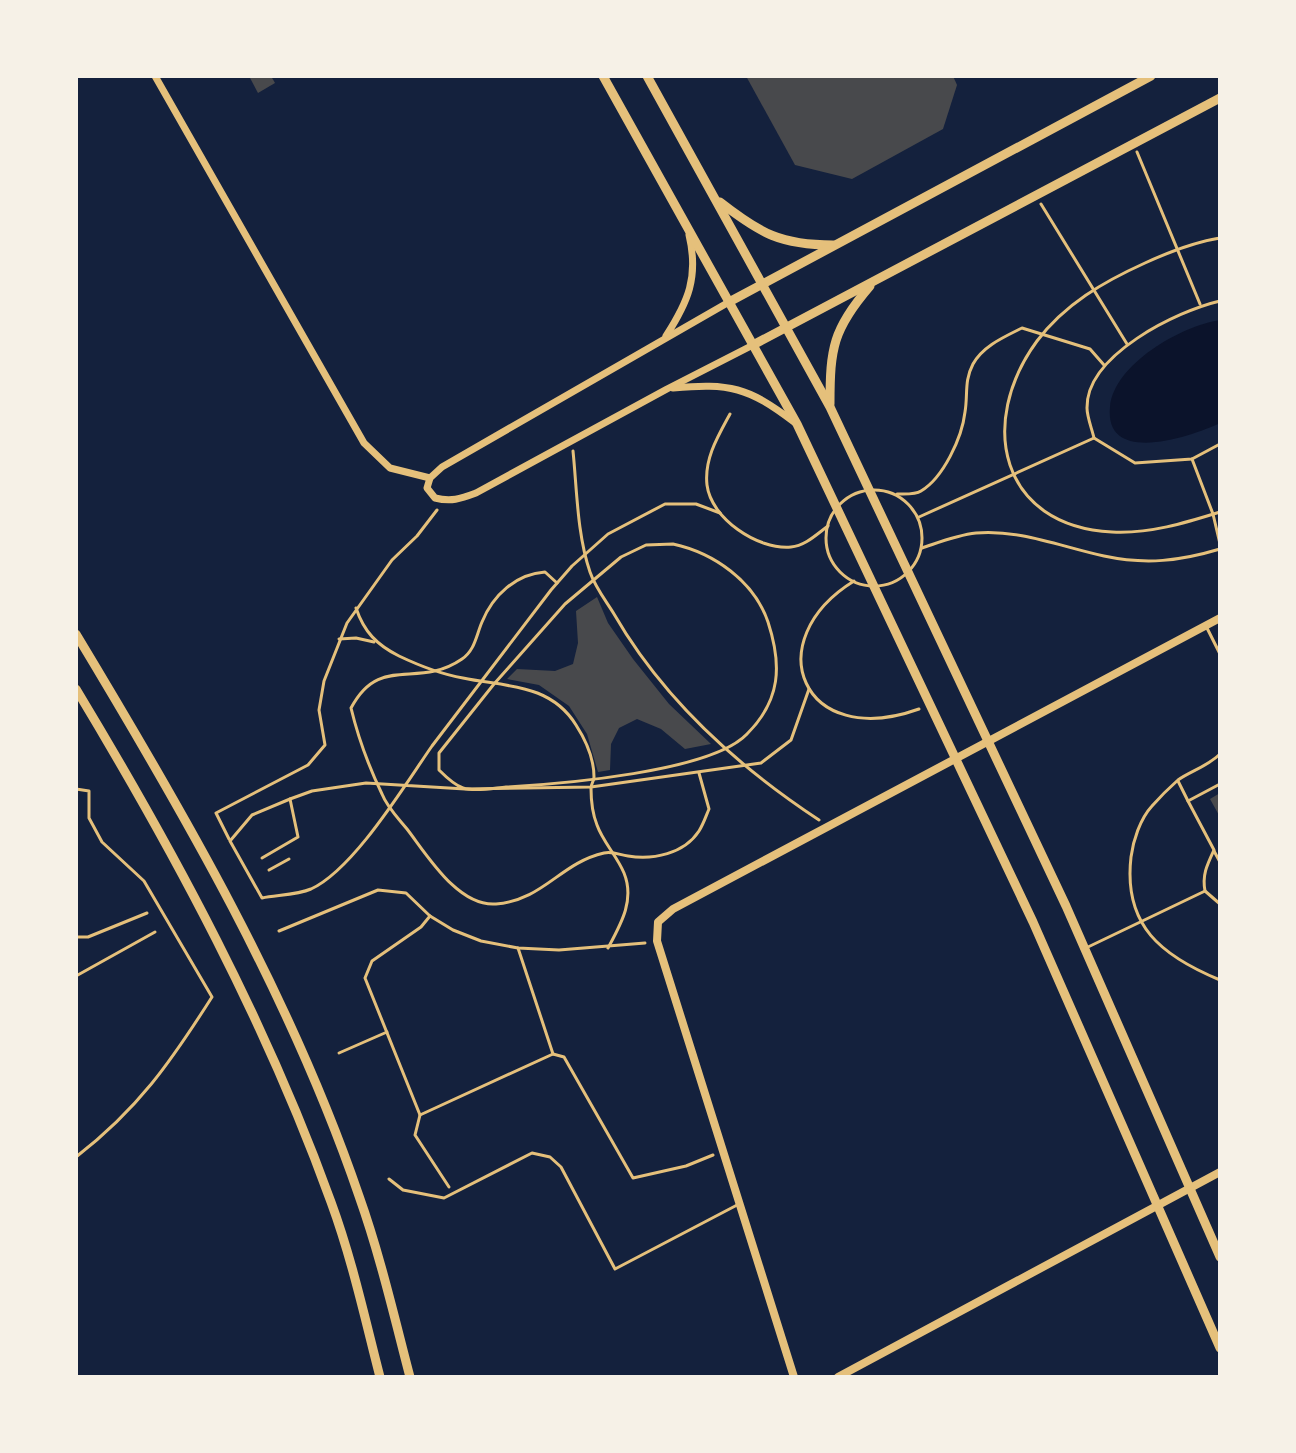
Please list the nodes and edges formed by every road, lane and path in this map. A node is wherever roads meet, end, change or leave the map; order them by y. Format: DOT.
graph roads {
  1 [pos="155,76"];
  2 [pos="603,76"];
  3 [pos="647,76"];
  4 [pos="1151,76"];
  5 [pos="1220,98"];
  6 [pos="1134,145"];
  7 [pos="1037,197"];
  8 [pos="714,198"];
  9 [pos="687,226"];
  10 [pos="1220,238"];
  11 [pos="837,244"];
  12 [pos="1178,250"];
  13 [pos="875,280"];
  14 [pos="762,284"];
  15 [pos="1094,288"];
  16 [pos="1220,301"];
  17 [pos="729,302"];
  18 [pos="1200,305"];
  19 [pos="786,328"];
  20 [pos="1043,335"];
  21 [pos="665,336"];
  22 [pos="1127,344"];
  23 [pos="753,345"];
  24 [pos="1104,365"];
  25 [pos="667,389"];
  26 [pos="830,407"];
  27 [pos="730,414"];
  28 [pos="797,424"];
  29 [pos="1094,438"];
  30 [pos="572,441"];
  31 [pos="1220,444"];
  32 [pos="1192,459"];
  33 [pos="1013,473"];
  34 [pos="430,478"];
  35 [pos="878,489"];
  36 [pos="866,490"];
  37 [pos="897,494"];
  38 [pos="444,500"];
  39 [pos="838,505"];
  40 [pos="1220,512"];
  41 [pos="720,513"];
  42 [pos="1213,514"];
  43 [pos="832,515"];
  44 [pos="919,517"];
  45 [pos="828,526"];
  46 [pos="1220,547"];
  47 [pos="922,548"];
  48 [pos="586,553"];
  49 [pos="914,565"];
  50 [pos="905,575"];
  51 [pos="593,579"];
  52 [pos="854,581"];
  53 [pos="557,583"];
  54 [pos="865,585"];
  55 [pos="875,586"];
  56 [pos="356,608"];
  57 [pos="1220,618"];
  58 [pos="1206,626"];
  59 [pos="76,634"];
  60 [pos="339,639"];
  61 [pos="378,643"];
  62 [pos="1220,654"];
  63 [pos="435,672"];
  64 [pos="481,681"];
  65 [pos="494,684"];
  66 [pos="76,689"];
  67 [pos="809,689"];
  68 [pos="930,705"];
  69 [pos="988,742"];
  70 [pos="725,750"];
  71 [pos="1220,754"];
  72 [pos="956,759"];
  73 [pos="743,767"];
  74 [pos="699,773"];
  75 [pos="594,778"];
  76 [pos="1178,781"];
  77 [pos="377,782"];
  78 [pos="1220,784"];
  79 [pos="591,787"];
  80 [pos="76,789"];
  81 [pos="465,789"];
  82 [pos="290,799"];
  83 [pos="1188,801"];
  84 [pos="828,827"];
  85 [pos="230,841"];
  86 [pos="1214,850"];
  87 [pos="609,851"];
  88 [pos="262,858"];
  89 [pos="289,859"];
  90 [pos="1220,862"];
  91 [pos="269,870"];
  92 [pos="1205,891"];
  93 [pos="1220,904"];
  94 [pos="147,913"];
  95 [pos="430,916"];
  96 [pos="1142,923"];
  97 [pos="279,931"];
  98 [pos="155,932"];
  99 [pos="76,937"];
  100 [pos="657,941"];
  101 [pos="518,948"];
  102 [pos="608,948"];
  103 [pos="1085,949"];
  104 [pos="76,976"];
  105 [pos="1220,980"];
  106 [pos="387,1032"];
  107 [pos="339,1053"];
  108 [pos="553,1054"];
  109 [pos="420,1115"];
  110 [pos="723,1151"];
  111 [pos="76,1157"];
  112 [pos="1220,1172"];
  113 [pos="389,1179"];
  114 [pos="1190,1188"];
  115 [pos="454,1193"];
  116 [pos="739,1204"];
  117 [pos="1157,1206"];
  118 [pos="1220,1257"];
  119 [pos="1220,1348"];
  120 [pos="380,1377"];
  121 [pos="410,1377"];
  122 [pos="794,1377"];
  123 [pos="838,1377"];
  1 -- 34 [label="street"];
  2 -- 9 [label="main road"];
  3 -- 8 [label="main road"];
  4 -- 11 [label="main road"];
  5 -- 6 [label="main road"];
  6 -- 7 [label="main road"];
  6 -- 12 [label="path"];
  7 -- 13 [label="main road"];
  7 -- 15 [label="path"];
  8 -- 11 [label="main road"];
  8 -- 14 [label="main road"];
  9 -- 17 [label="main road"];
  9 -- 21 [label="street"];
  10 -- 12 [label="path"];
  11 -- 14 [label="main road"];
  12 -- 15 [label="path"];
  12 -- 18 [label="path"];
  13 -- 19 [label="main road"];
  13 -- 26 [label="main road"];
  14 -- 17 [label="main road"];
  14 -- 19 [label="main road"];
  15 -- 20 [label="path"];
  15 -- 22 [label="path"];
  16 -- 18 [label="path"];
  17 -- 21 [label="street"];
  17 -- 23 [label="main road"];
  18 -- 22 [label="path"];
  19 -- 23 [label="main road"];
  19 -- 26 [label="main road"];
  20 -- 24 [label="path"];
  20 -- 33 [label="path"];
  20 -- 37 [label="path"];
  21 -- 34 [label="street"];
  22 -- 24 [label="path"];
  23 -- 25 [label="street"];
  23 -- 28 [label="main road"];
  24 -- 29 [label="path"];
  25 -- 28 [label="street"];
  25 -- 30 [label="street"];
  26 -- 69 [label="main road"];
  27 -- 41 [label="path"];
  28 -- 68 [label="main road"];
  29 -- 32 [label="path"];
  29 -- 33 [label="path"];
  30 -- 38 [label="street"];
  30 -- 48 [label="path"];
  31 -- 32 [label="path"];
  32 -- 42 [label="path"];
  33 -- 42 [label="path"];
  33 -- 44 [label="path"];
  34 -- 38 [label="street"];
  35 -- 37 [label="path"];
  36 -- 39 [label="path"];
  37 -- 44 [label="path"];
  38 -- 56 [label="path"];
  40 -- 42 [label="path"];
  41 -- 45 [label="path"];
  41 -- 48 [label="path"];
  42 -- 46 [label="path"];
  43 -- 45 [label="path"];
  44 -- 47 [label="path"];
  45 -- 52 [label="path"];
  46 -- 47 [label="path"];
  47 -- 49 [label="path"];
  48 -- 51 [label="path"];
  48 -- 53 [label="path"];
  50 -- 55 [label="path"];
  51 -- 65 [label="path"];
  51 -- 70 [label="path"];
  51 -- 70 [label="path"];
  52 -- 54 [label="path"];
  52 -- 67 [label="path"];
  53 -- 63 [label="path"];
  53 -- 64 [label="path"];
  56 -- 60 [label="path"];
  56 -- 61 [label="path"];
  57 -- 58 [label="street"];
  58 -- 62 [label="lane"];
  58 -- 69 [label="street"];
  59 -- 121 [label="main road"];
  60 -- 61 [label="path"];
  60 -- 85 [label="path"];
  61 -- 63 [label="path"];
  63 -- 64 [label="path"];
  63 -- 77 [label="path"];
  64 -- 65 [label="path"];
  64 -- 85 [label="path"];
  65 -- 75 [label="path"];
  65 -- 81 [label="path"];
  66 -- 120 [label="main road"];
  67 -- 68 [label="path"];
  67 -- 73 [label="path"];
  68 -- 72 [label="main road"];
  69 -- 72 [label="street"];
  69 -- 103 [label="main road"];
  70 -- 73 [label="path"];
  70 -- 75 [label="path"];
  71 -- 76 [label="lane"];
  72 -- 84 [label="street"];
  72 -- 117 [label="main road"];
  73 -- 74 [label="path"];
  73 -- 84 [label="path"];
  74 -- 79 [label="path"];
  74 -- 87 [label="path"];
  75 -- 79 [label="path"];
  75 -- 81 [label="path"];
  76 -- 83 [label="lane"];
  76 -- 96 [label="lane"];
  77 -- 81 [label="path"];
  77 -- 82 [label="path"];
  77 -- 87 [label="path"];
  78 -- 83 [label="lane"];
  79 -- 81 [label="path"];
  79 -- 87 [label="path"];
  80 -- 111 [label="path"];
  82 -- 85 [label="path"];
  82 -- 88 [label="path"];
  83 -- 86 [label="lane"];
  84 -- 100 [label="street"];
  86 -- 90 [label="lane"];
  86 -- 92 [label="lane"];
  87 -- 102 [label="path"];
  89 -- 91 [label="path"];
  92 -- 93 [label="lane"];
  92 -- 96 [label="lane"];
  94 -- 99 [label="path"];
  95 -- 97 [label="path"];
  95 -- 101 [label="path"];
  95 -- 106 [label="path"];
  96 -- 103 [label="lane"];
  96 -- 105 [label="lane"];
  98 -- 104 [label="path"];
  100 -- 102 [label="path"];
  100 -- 110 [label="street"];
  101 -- 102 [label="path"];
  101 -- 108 [label="path"];
  103 -- 114 [label="main road"];
  106 -- 107 [label="path"];
  106 -- 109 [label="path"];
  108 -- 109 [label="path"];
  108 -- 110 [label="path"];
  109 -- 115 [label="path"];
  110 -- 116 [label="street"];
  112 -- 114 [label="street"];
  113 -- 115 [label="lane"];
  114 -- 117 [label="street"];
  114 -- 118 [label="main road"];
  115 -- 116 [label="lane"];
  116 -- 122 [label="street"];
  117 -- 119 [label="main road"];
  117 -- 123 [label="street"];
}
